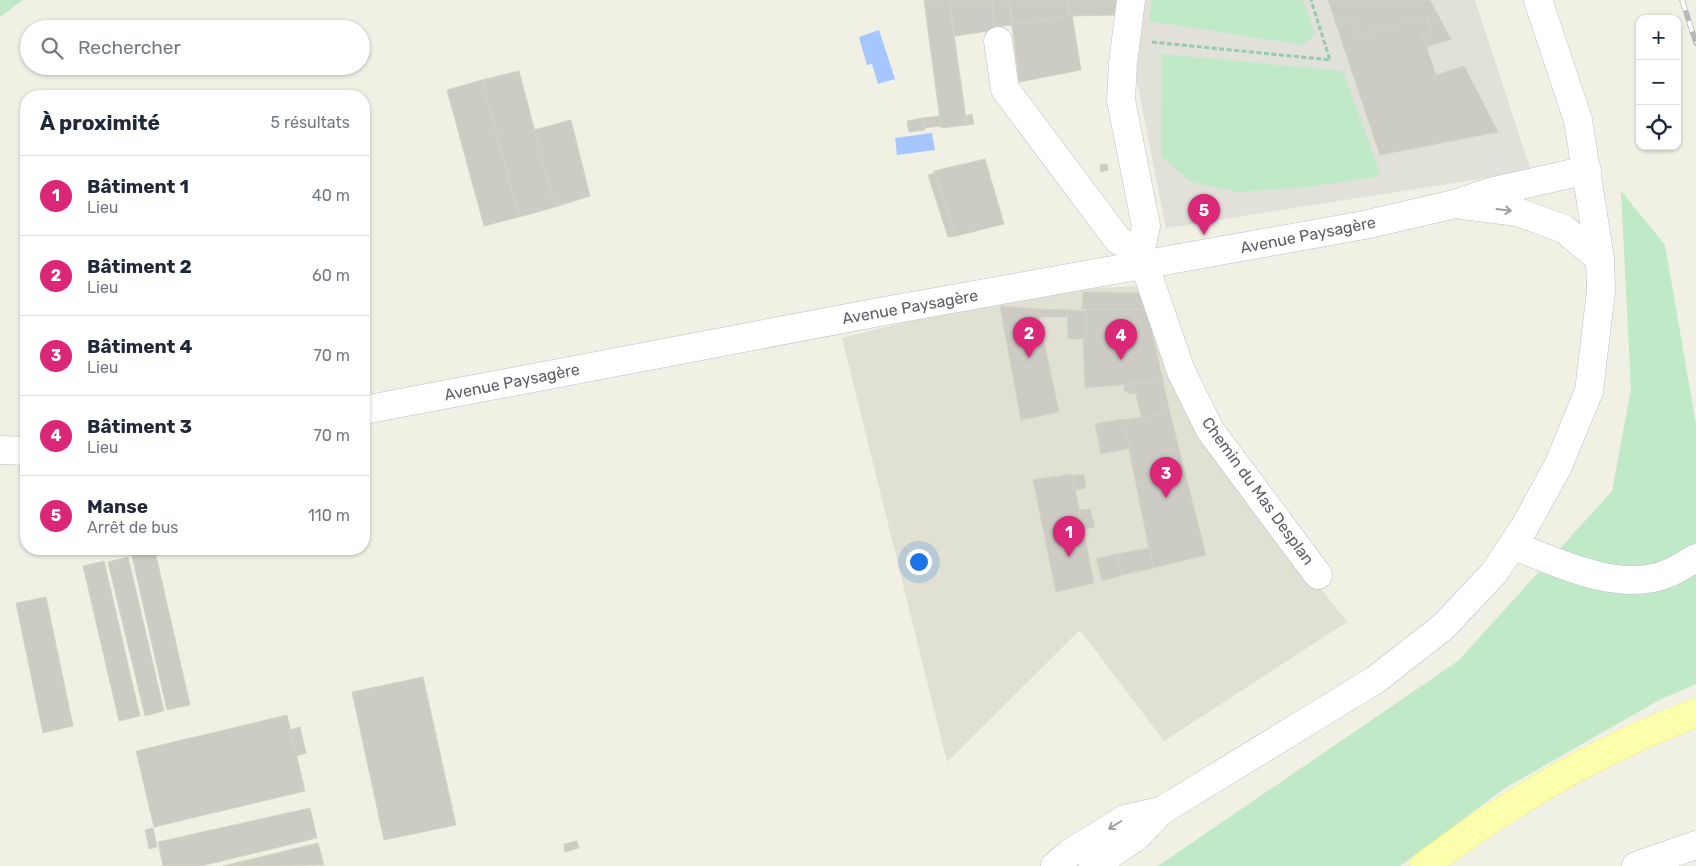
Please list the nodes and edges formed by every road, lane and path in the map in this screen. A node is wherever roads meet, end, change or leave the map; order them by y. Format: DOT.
graph roads {
  1 [pos="1132,0"];
  2 [pos="1311,0"];
  3 [pos="1538,0"];
  4 [pos="998,42"];
  5 [pos="1152,49"];
  6 [pos="1586,170"];
  7 [pos="1455,204"];
  8 [pos="1143,259"];
  9 [pos="1600,259"];
  10 [pos="370,409"];
  11 [pos="0,450"];
  12 [pos="20,451"];
  13 [pos="1513,545"];
  14 [pos="1696,558"];
  15 [pos="1318,575"];
  16 [pos="1696,713"];
  17 [pos="1161,811"];
  18 [pos="1696,844"];
  19 [pos="1055,866"];
  20 [pos="1093,866"];
  21 [pos="1424,866"];
  22 [pos="1636,866"];
  1 -- 8 [label="street"];
  2 -- 5 [label="path"];
  3 -- 6 [label="street"];
  4 -- 8 [label="street"];
  6 -- 7 [label="street, Avenue Paysagère"];
  6 -- 9 [label="street"];
  7 -- 8 [label="street, Avenue Paysagère"];
  7 -- 9 [label="street, Avenue Paysagère, one-way"];
  8 -- 10 [label="street, Avenue Paysagère"];
  8 -- 15 [label="street, Chemin du Mas Desplan"];
  9 -- 13 [label="street"];
  11 -- 12 [label="street"];
  13 -- 14 [label="street"];
  13 -- 17 [label="street"];
  16 -- 21 [label="main road"];
  17 -- 19 [label="street, one-way"];
  17 -- 20 [label="street"];
  18 -- 22 [label="street"];
}
